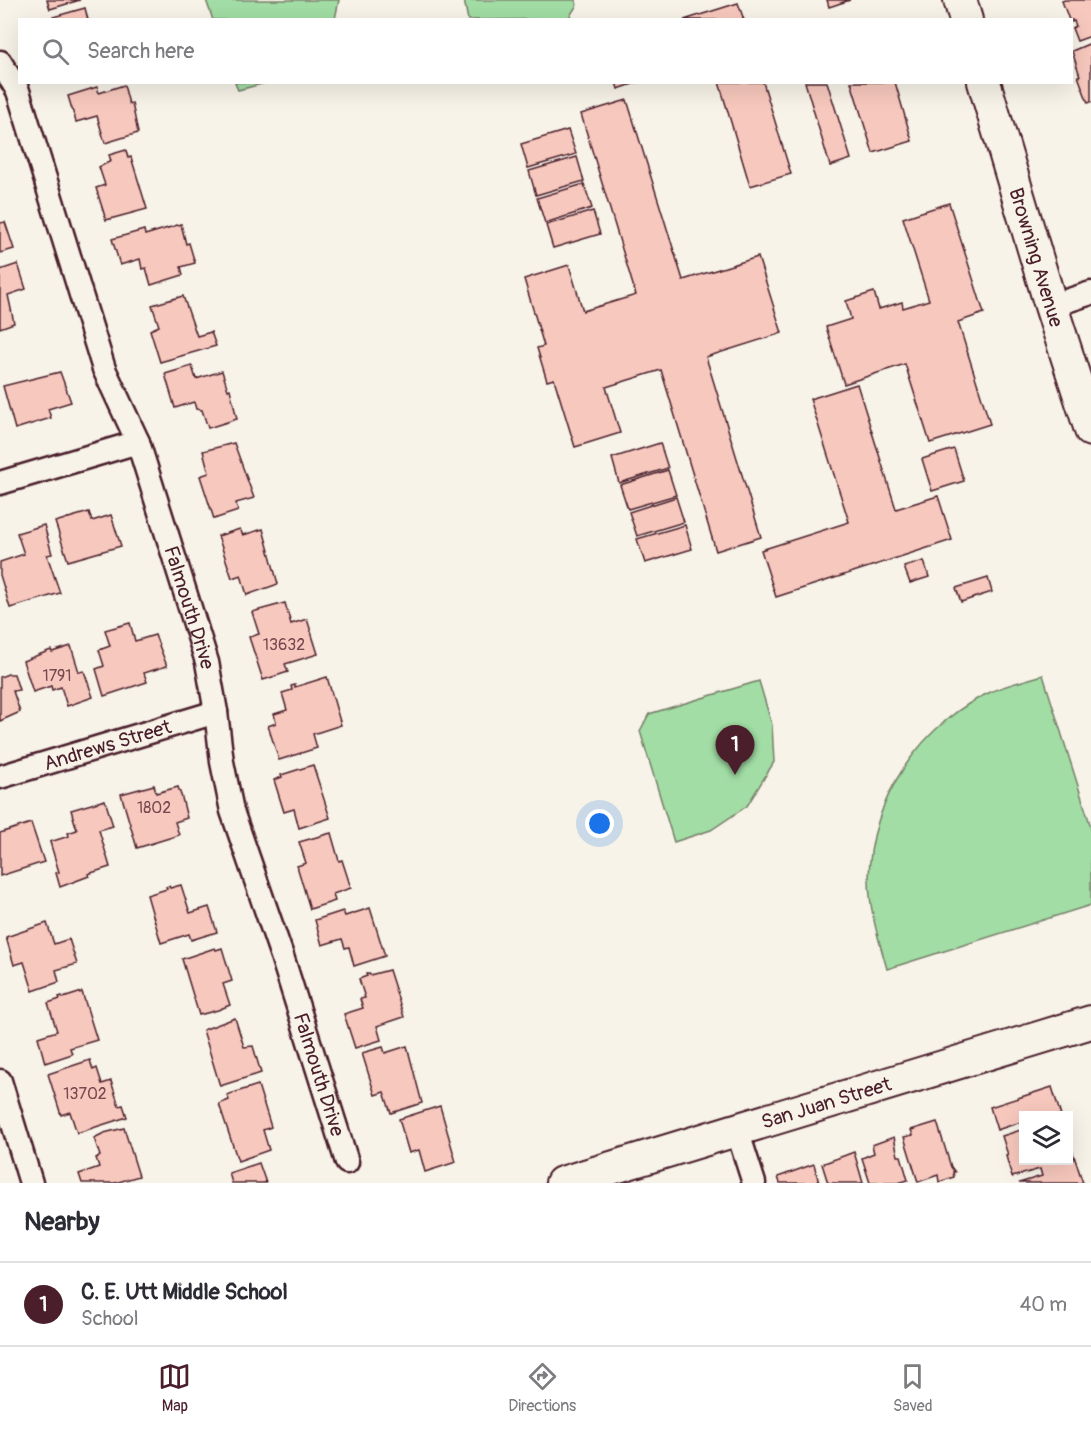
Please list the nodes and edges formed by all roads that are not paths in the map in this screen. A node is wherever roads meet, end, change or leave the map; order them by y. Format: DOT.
graph roads {
  1 [pos="960,0"];
  2 [pos="965,18"];
  3 [pos="0,62"];
  4 [pos="985,84"];
  5 [pos="1091,293"];
  6 [pos="1051,306"];
  7 [pos="1091,430"];
  8 [pos="138,442"];
  9 [pos="0,483"];
  10 [pos="216,712"];
  11 [pos="0,777"];
  12 [pos="1091,1022"];
  13 [pos="0,1081"];
  14 [pos="737,1130"];
  15 [pos="347,1162"];
  16 [pos="31,1183"];
  17 [pos="562,1183"];
  18 [pos="754,1183"];
  1 -- 2 [label="main road"];
  3 -- 8 [label="street, Falmouth Drive"];
  4 -- 6 [label="main road, Browning Avenue"];
  5 -- 6 [label="street"];
  6 -- 7 [label="main road, Browning Avenue"];
  8 -- 9 [label="street"];
  8 -- 10 [label="street, Falmouth Drive"];
  10 -- 11 [label="street, Andrews Street"];
  10 -- 15 [label="street, Falmouth Drive"];
  12 -- 14 [label="main road, San Juan Street"];
  13 -- 16 [label="street"];
  14 -- 17 [label="main road, San Juan Street"];
  14 -- 18 [label="street"];
}
